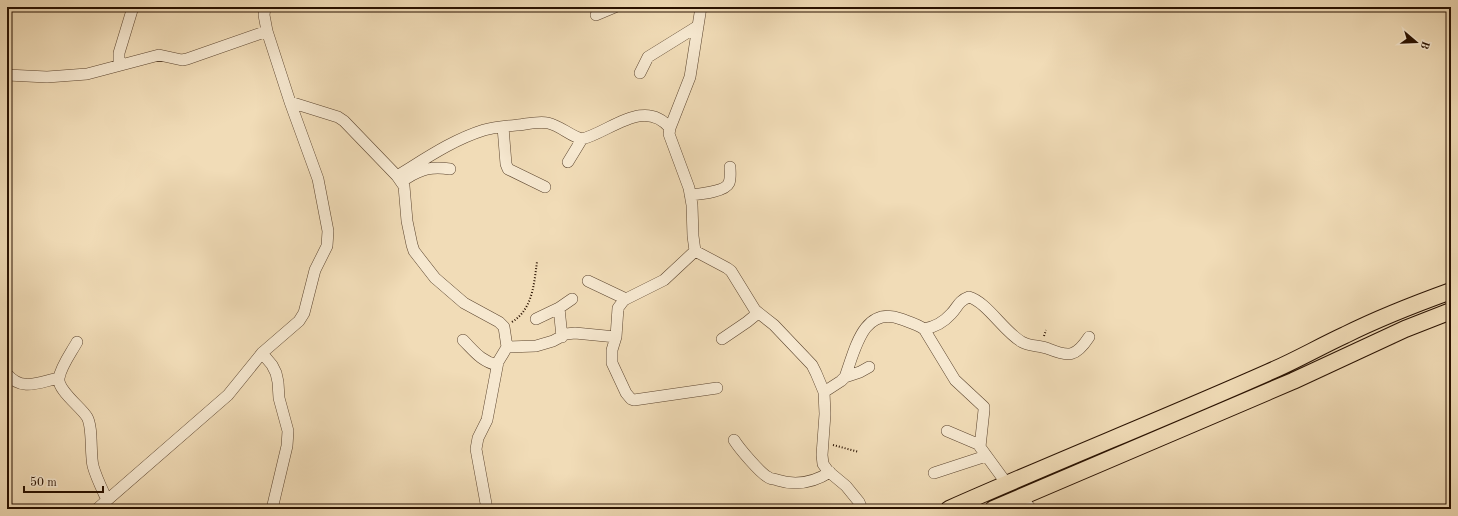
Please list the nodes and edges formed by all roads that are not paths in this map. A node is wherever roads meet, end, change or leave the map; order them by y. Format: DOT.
graph roads {
  1 [pos="132,7"];
  2 [pos="265,7"];
  3 [pos="615,7"];
  4 [pos="701,7"];
  5 [pos="596,15"];
  6 [pos="698,26"];
  7 [pos="267,31"];
  8 [pos="119,65"];
  9 [pos="640,73"];
  10 [pos="7,75"];
  11 [pos="290,102"];
  12 [pos="503,127"];
  13 [pos="670,128"];
  14 [pos="582,139"];
  15 [pos="568,162"];
  16 [pos="730,167"];
  17 [pos="450,169"];
  18 [pos="399,178"];
  19 [pos="546,188"];
  20 [pos="690,195"];
  21 [pos="695,251"];
  22 [pos="588,281"];
  23 [pos="1451,291"];
  24 [pos="572,299"];
  25 [pos="626,299"];
  26 [pos="559,308"];
  27 [pos="1451,311"];
  28 [pos="758,313"];
  29 [pos="536,319"];
  30 [pos="924,330"];
  31 [pos="562,337"];
  32 [pos="616,337"];
  33 [pos="1089,337"];
  34 [pos="722,339"];
  35 [pos="463,340"];
  36 [pos="77,342"];
  37 [pos="507,347"];
  38 [pos="262,353"];
  39 [pos="497,365"];
  40 [pos="870,367"];
  41 [pos="7,374"];
  42 [pos="845,377"];
  43 [pos="59,378"];
  44 [pos="717,388"];
  45 [pos="824,392"];
  46 [pos="947,431"];
  47 [pos="734,440"];
  48 [pos="980,445"];
  49 [pos="986,456"];
  50 [pos="830,472"];
  51 [pos="934,473"];
  52 [pos="1007,484"];
  53 [pos="107,500"];
  54 [pos="1026,503"];
  55 [pos="97,509"];
  56 [pos="272,509"];
  57 [pos="487,509"];
  58 [pos="862,509"];
  59 [pos="949,509"];
  60 [pos="993,509"];
  1 -- 8 [label="street"];
  2 -- 7 [label="street"];
  3 -- 5 [label="street"];
  4 -- 6 [label="street"];
  6 -- 9 [label="street"];
  6 -- 13 [label="street"];
  7 -- 8 [label="street"];
  7 -- 11 [label="street"];
  8 -- 10 [label="street"];
  11 -- 18 [label="street"];
  11 -- 38 [label="street"];
  12 -- 14 [label="street"];
  12 -- 18 [label="street"];
  12 -- 19 [label="street"];
  13 -- 14 [label="street"];
  13 -- 20 [label="street"];
  14 -- 15 [label="street"];
  16 -- 20 [label="street"];
  17 -- 18 [label="street"];
  18 -- 37 [label="street"];
  20 -- 21 [label="street"];
  21 -- 25 [label="street"];
  21 -- 28 [label="street"];
  22 -- 25 [label="street"];
  23 -- 52 [label="highway"];
  24 -- 26 [label="street"];
  25 -- 32 [label="street"];
  26 -- 29 [label="street"];
  26 -- 31 [label="street"];
  27 -- 54 [label="highway"];
  28 -- 34 [label="street"];
  28 -- 45 [label="street"];
  30 -- 33 [label="street"];
  30 -- 42 [label="street"];
  30 -- 48 [label="street"];
  31 -- 32 [label="street"];
  31 -- 37 [label="street"];
  32 -- 44 [label="street"];
  35 -- 39 [label="street"];
  36 -- 43 [label="street"];
  37 -- 39 [label="street"];
  38 -- 53 [label="street"];
  38 -- 56 [label="street"];
  39 -- 57 [label="street"];
  40 -- 42 [label="street"];
  41 -- 43 [label="street"];
  42 -- 45 [label="street"];
  43 -- 53 [label="street"];
  45 -- 50 [label="street"];
  46 -- 48 [label="street"];
  47 -- 50 [label="street"];
  48 -- 49 [label="street"];
  49 -- 51 [label="street"];
  49 -- 52 [label="street"];
  50 -- 58 [label="street"];
  52 -- 59 [label="highway"];
  53 -- 55 [label="street"];
  54 -- 60 [label="highway"];
}
